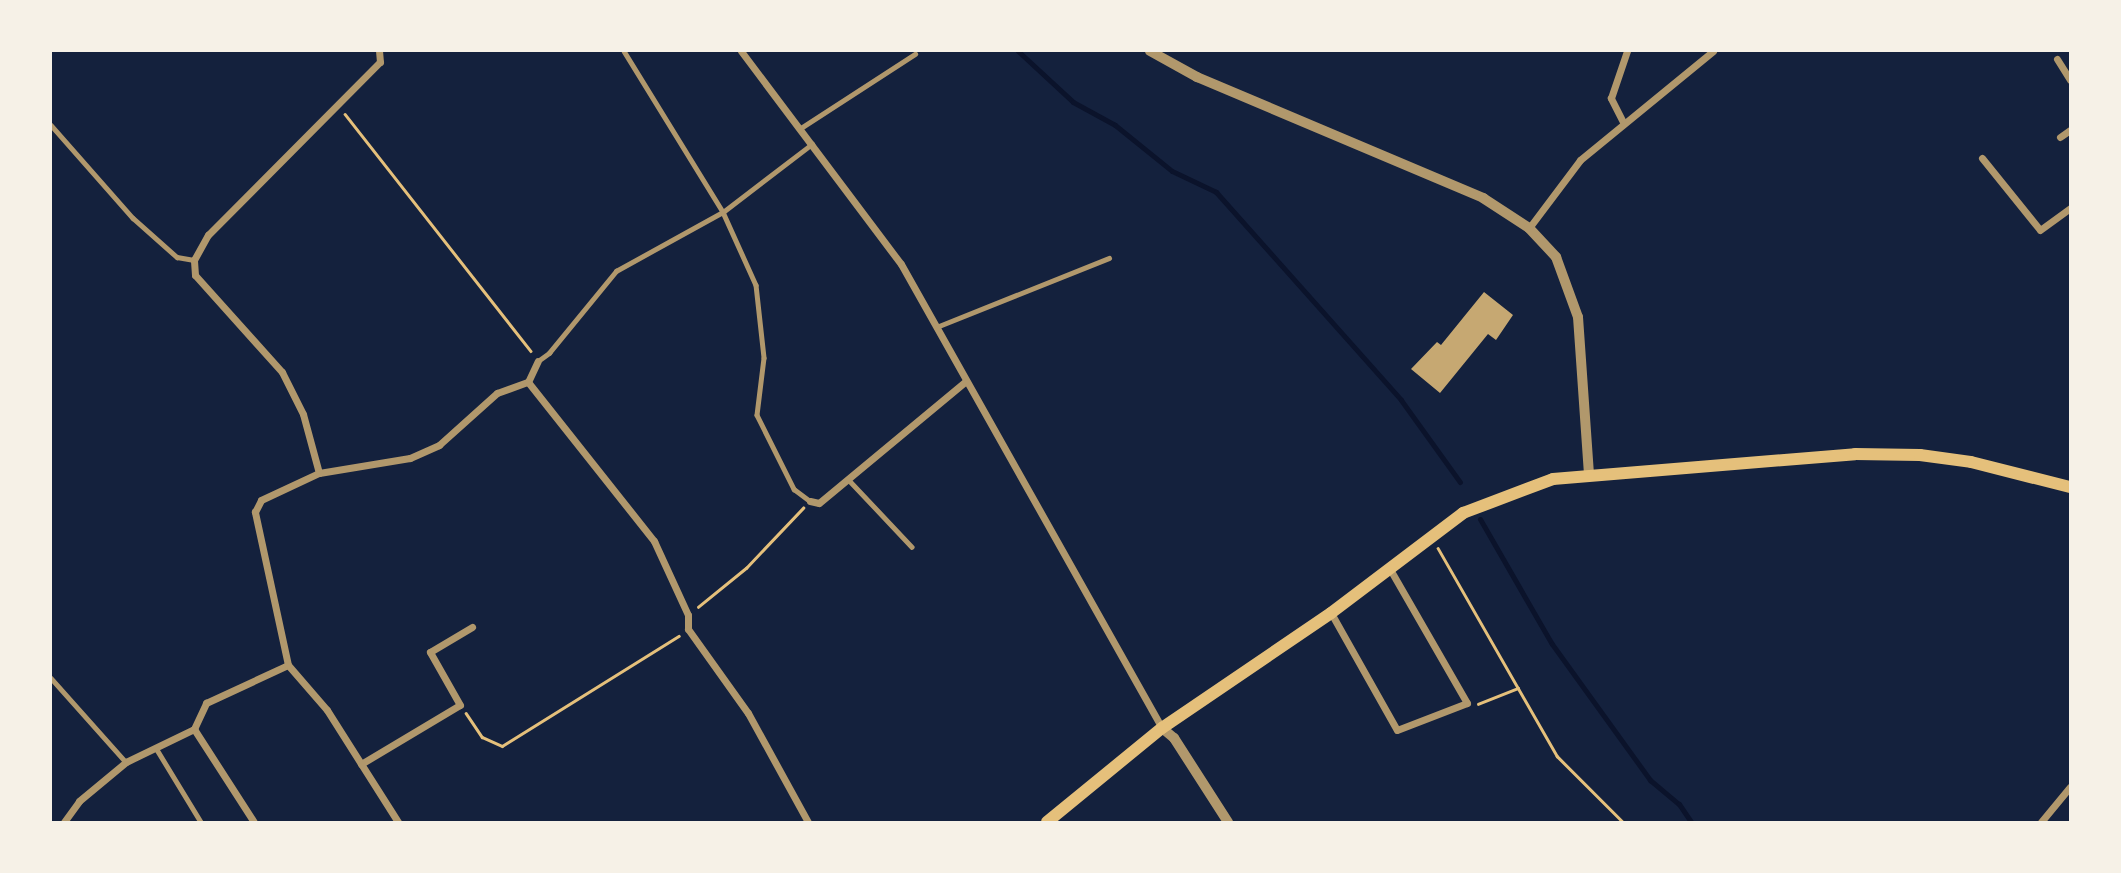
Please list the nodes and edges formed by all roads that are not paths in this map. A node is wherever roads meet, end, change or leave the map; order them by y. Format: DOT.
graph roads {
  1 [pos="379,51"];
  2 [pos="624,51"];
  3 [pos="741,51"];
  4 [pos="1150,51"];
  5 [pos="1628,51"];
  6 [pos="1713,51"];
  7 [pos="915,54"];
  8 [pos="2057,59"];
  9 [pos="2070,80"];
  10 [pos="1623,122"];
  11 [pos="51,125"];
  12 [pos="801,128"];
  13 [pos="2070,130"];
  14 [pos="2060,136"];
  15 [pos="813,144"];
  16 [pos="1982,158"];
  17 [pos="2070,208"];
  18 [pos="723,212"];
  19 [pos="1529,229"];
  20 [pos="1109,258"];
  21 [pos="194,260"];
  22 [pos="939,326"];
  23 [pos="538,361"];
  24 [pos="528,382"];
  25 [pos="966,382"];
  26 [pos="319,473"];
  27 [pos="1589,475"];
  28 [pos="848,479"];
  29 [pos="2070,487"];
  30 [pos="810,501"];
  31 [pos="912,547"];
  32 [pos="1390,569"];
  33 [pos="1331,614"];
  34 [pos="472,627"];
  35 [pos="288,665"];
  36 [pos="51,678"];
  37 [pos="1162,728"];
  38 [pos="194,729"];
  39 [pos="155,746"];
  40 [pos="126,762"];
  41 [pos="361,764"];
  42 [pos="2070,787"];
  43 [pos="64,822"];
  44 [pos="201,822"];
  45 [pos="254,822"];
  46 [pos="398,822"];
  47 [pos="808,822"];
  48 [pos="1047,822"];
  49 [pos="1228,822"];
  50 [pos="2041,822"];
  1 -- 21 [label="street"];
  2 -- 18 [label="lane"];
  3 -- 12 [label="street"];
  4 -- 19 [label="street"];
  5 -- 10 [label="street"];
  6 -- 10 [label="street"];
  7 -- 12 [label="lane"];
  8 -- 9 [label="street"];
  10 -- 19 [label="street"];
  11 -- 21 [label="lane"];
  12 -- 15 [label="street"];
  13 -- 14 [label="street"];
  15 -- 18 [label="lane"];
  15 -- 22 [label="street"];
  16 -- 17 [label="street"];
  18 -- 23 [label="lane"];
  18 -- 30 [label="lane"];
  19 -- 27 [label="street"];
  20 -- 22 [label="lane"];
  21 -- 26 [label="street"];
  22 -- 25 [label="street"];
  23 -- 24 [label="street"];
  24 -- 26 [label="street"];
  24 -- 47 [label="street"];
  25 -- 28 [label="street"];
  25 -- 37 [label="street"];
  26 -- 35 [label="street"];
  27 -- 29 [label="main road"];
  27 -- 32 [label="main road"];
  28 -- 30 [label="street"];
  28 -- 31 [label="lane"];
  32 -- 33 [label="main road"];
  32 -- 33 [label="street"];
  33 -- 37 [label="main road"];
  34 -- 41 [label="street"];
  35 -- 38 [label="street"];
  35 -- 41 [label="street"];
  36 -- 40 [label="lane"];
  37 -- 48 [label="main road"];
  37 -- 49 [label="street"];
  38 -- 39 [label="street"];
  38 -- 45 [label="street"];
  39 -- 40 [label="street"];
  39 -- 44 [label="lane"];
  40 -- 43 [label="street"];
  41 -- 46 [label="street"];
  42 -- 50 [label="street"];
}
